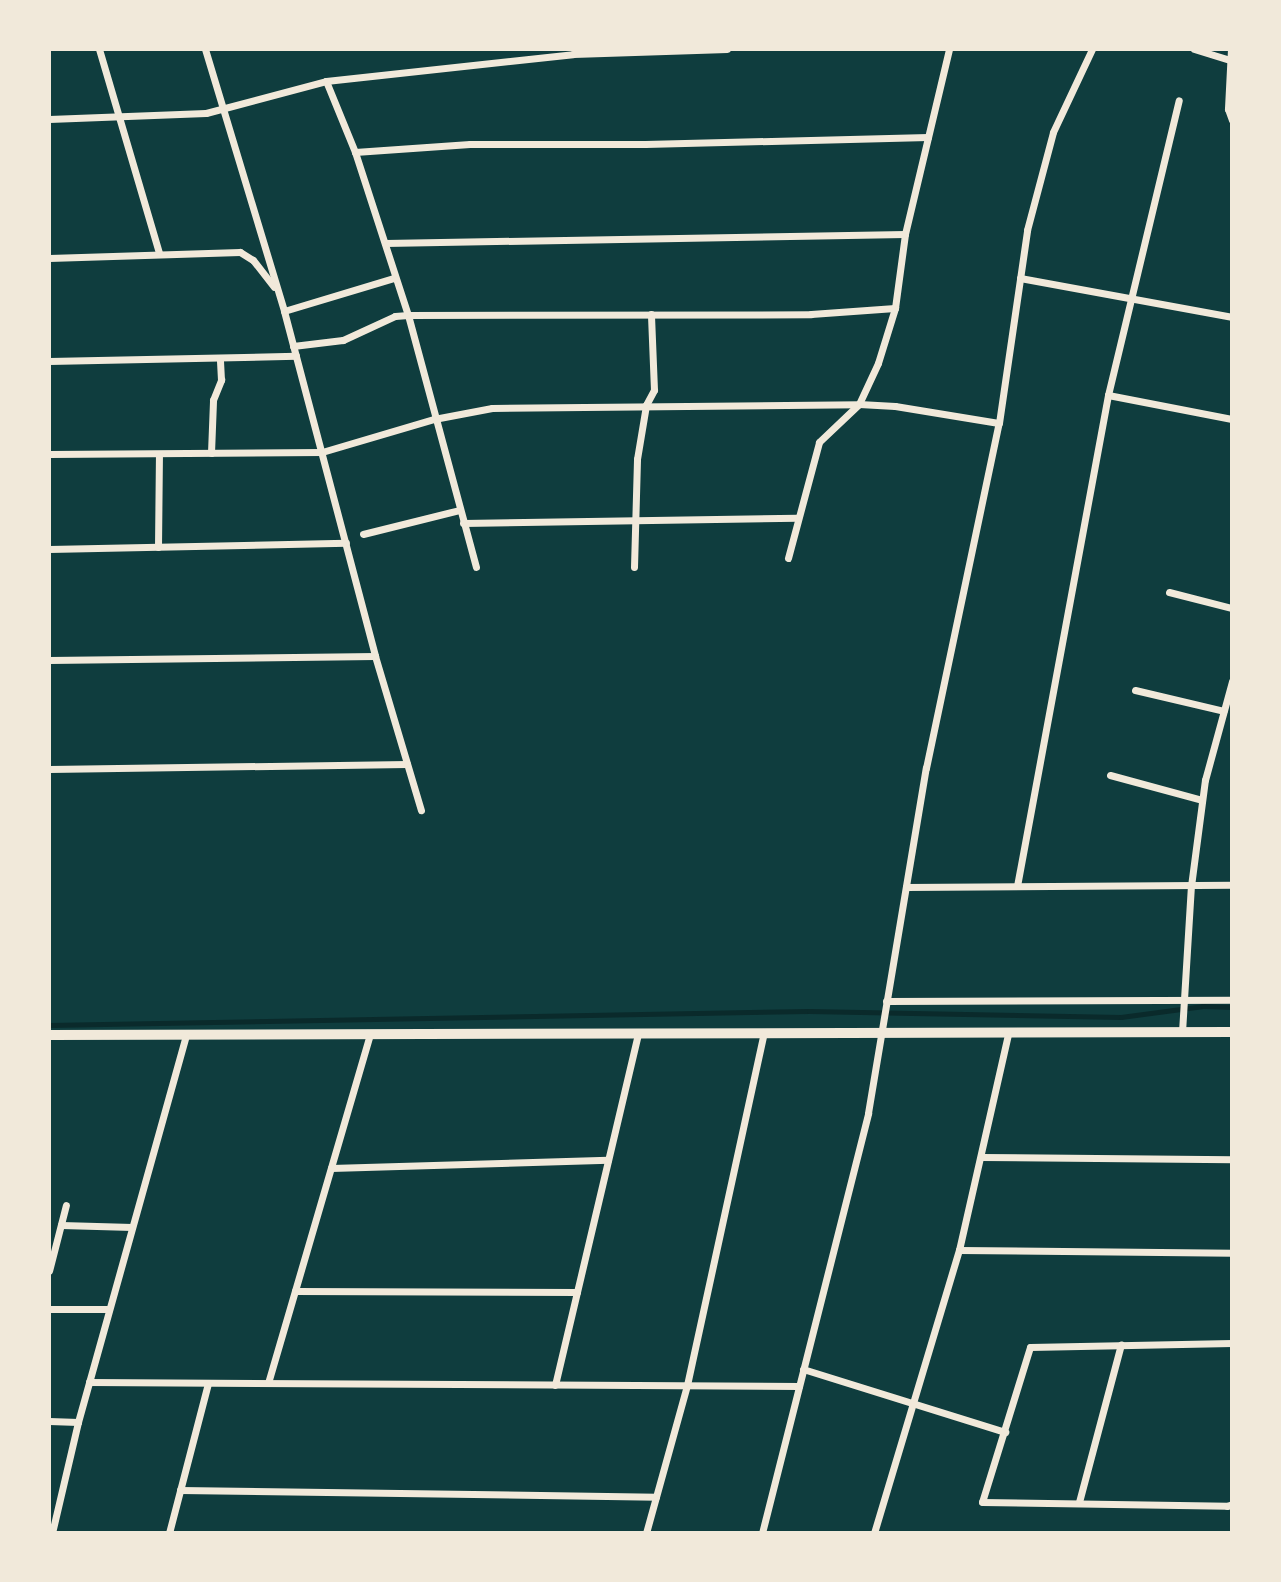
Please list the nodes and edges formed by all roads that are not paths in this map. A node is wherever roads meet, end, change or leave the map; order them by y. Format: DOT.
graph roads {
  1 [pos="99,49"];
  2 [pos="205,49"];
  3 [pos="727,49"];
  4 [pos="949,49"];
  5 [pos="1091,49"];
  6 [pos="1194,49"];
  7 [pos="1231,49"];
  8 [pos="1230,60"];
  9 [pos="326,81"];
  10 [pos="1179,100"];
  11 [pos="223,107"];
  12 [pos="119,118"];
  13 [pos="49,120"];
  14 [pos="1232,120"];
  15 [pos="928,137"];
  16 [pos="355,152"];
  17 [pos="905,234"];
  18 [pos="385,243"];
  19 [pos="159,253"];
  20 [pos="49,258"];
  21 [pos="394,278"];
  22 [pos="1020,278"];
  23 [pos="276,290"];
  24 [pos="1129,300"];
  25 [pos="895,308"];
  26 [pos="284,310"];
  27 [pos="651,314"];
  28 [pos="408,315"];
  29 [pos="1232,317"];
  30 [pos="293,346"];
  31 [pos="296,356"];
  32 [pos="220,359"];
  33 [pos="49,360"];
  34 [pos="1108,395"];
  35 [pos="859,404"];
  36 [pos="646,405"];
  37 [pos="434,419"];
  38 [pos="1232,419"];
  39 [pos="999,423"];
  40 [pos="322,452"];
  41 [pos="49,453"];
  42 [pos="211,453"];
  43 [pos="159,454"];
  44 [pos="459,510"];
  45 [pos="797,518"];
  46 [pos="635,519"];
  47 [pos="463,523"];
  48 [pos="363,534"];
  49 [pos="346,543"];
  50 [pos="158,547"];
  51 [pos="49,549"];
  52 [pos="788,558"];
  53 [pos="475,567"];
  54 [pos="634,567"];
  55 [pos="1169,592"];
  56 [pos="1232,608"];
  57 [pos="375,656"];
  58 [pos="49,660"];
  59 [pos="1232,681"];
  60 [pos="1136,690"];
  61 [pos="1224,711"];
  62 [pos="407,764"];
  63 [pos="49,769"];
  64 [pos="1110,775"];
  65 [pos="1202,800"];
  66 [pos="421,810"];
  67 [pos="1017,886"];
  68 [pos="1191,886"];
  69 [pos="1232,886"];
  70 [pos="906,887"];
  71 [pos="887,1000"];
  72 [pos="1183,1000"];
  73 [pos="1232,1000"];
  74 [pos="1232,1031"];
  75 [pos="1182,1032"];
  76 [pos="1008,1034"];
  77 [pos="49,1035"];
  78 [pos="186,1035"];
  79 [pos="370,1035"];
  80 [pos="638,1035"];
  81 [pos="763,1035"];
  82 [pos="881,1035"];
  83 [pos="981,1157"];
  84 [pos="1232,1159"];
  85 [pos="608,1160"];
  86 [pos="331,1168"];
  87 [pos="66,1205"];
  88 [pos="61,1225"];
  89 [pos="132,1227"];
  90 [pos="959,1250"];
  91 [pos="1232,1253"];
  92 [pos="49,1271"];
  93 [pos="295,1291"];
  94 [pos="577,1292"];
  95 [pos="49,1309"];
  96 [pos="109,1309"];
  97 [pos="1232,1343"];
  98 [pos="1121,1344"];
  99 [pos="803,1369"];
  100 [pos="89,1382"];
  101 [pos="208,1383"];
  102 [pos="268,1383"];
  103 [pos="555,1385"];
  104 [pos="687,1385"];
  105 [pos="799,1386"];
  106 [pos="913,1402"];
  107 [pos="49,1422"];
  108 [pos="78,1422"];
  109 [pos="1005,1432"];
  110 [pos="180,1490"];
  111 [pos="656,1497"];
  112 [pos="1079,1503"];
  113 [pos="1232,1504"];
  114 [pos="52,1533"];
  115 [pos="169,1533"];
  116 [pos="646,1533"];
  117 [pos="762,1533"];
  118 [pos="874,1533"];
  1 -- 12 [label="street"];
  2 -- 11 [label="street"];
  3 -- 9 [label="street"];
  4 -- 15 [label="street"];
  5 -- 22 [label="street"];
  6 -- 8 [label="street"];
  7 -- 8 [label="street"];
  8 -- 14 [label="street"];
  9 -- 11 [label="street"];
  9 -- 16 [label="street"];
  10 -- 24 [label="street"];
  11 -- 12 [label="street"];
  11 -- 23 [label="street"];
  12 -- 13 [label="street"];
  12 -- 19 [label="street"];
  15 -- 16 [label="street"];
  15 -- 17 [label="street"];
  16 -- 18 [label="street"];
  17 -- 18 [label="street"];
  17 -- 25 [label="street"];
  18 -- 21 [label="street"];
  19 -- 20 [label="street"];
  19 -- 23 [label="street"];
  21 -- 26 [label="street"];
  21 -- 28 [label="street"];
  22 -- 24 [label="street"];
  22 -- 39 [label="street"];
  23 -- 26 [label="street"];
  24 -- 29 [label="street"];
  24 -- 34 [label="street"];
  25 -- 27 [label="street"];
  25 -- 35 [label="street"];
  26 -- 30 [label="street"];
  27 -- 28 [label="street"];
  27 -- 36 [label="street"];
  28 -- 30 [label="street"];
  28 -- 37 [label="street"];
  30 -- 31 [label="street"];
  31 -- 32 [label="street"];
  31 -- 40 [label="street"];
  32 -- 33 [label="street"];
  32 -- 42 [label="street"];
  34 -- 38 [label="street"];
  34 -- 67 [label="street"];
  35 -- 36 [label="street"];
  35 -- 39 [label="street"];
  35 -- 45 [label="street"];
  36 -- 37 [label="street"];
  36 -- 46 [label="street"];
  37 -- 40 [label="street"];
  37 -- 44 [label="street"];
  39 -- 70 [label="street"];
  40 -- 42 [label="street"];
  40 -- 49 [label="street"];
  41 -- 43 [label="street"];
  42 -- 43 [label="street"];
  43 -- 50 [label="street"];
  44 -- 47 [label="street"];
  44 -- 48 [label="street"];
  45 -- 46 [label="street"];
  45 -- 52 [label="street"];
  46 -- 47 [label="street"];
  46 -- 54 [label="street"];
  47 -- 53 [label="street"];
  49 -- 50 [label="street"];
  49 -- 57 [label="street"];
  50 -- 51 [label="street"];
  55 -- 56 [label="street"];
  57 -- 58 [label="street"];
  57 -- 62 [label="street"];
  59 -- 61 [label="street"];
  60 -- 61 [label="street"];
  61 -- 65 [label="street"];
  62 -- 63 [label="street"];
  62 -- 66 [label="street"];
  64 -- 65 [label="street"];
  65 -- 68 [label="street"];
  67 -- 68 [label="street"];
  67 -- 70 [label="street"];
  68 -- 69 [label="street"];
  68 -- 72 [label="street"];
  70 -- 71 [label="street"];
  71 -- 72 [label="street"];
  71 -- 82 [label="street"];
  72 -- 73 [label="street"];
  72 -- 75 [label="street"];
  74 -- 75 [label="street"];
  75 -- 76 [label="street"];
  76 -- 82 [label="street"];
  76 -- 83 [label="street"];
  77 -- 78 [label="street"];
  78 -- 79 [label="street"];
  78 -- 89 [label="street"];
  79 -- 80 [label="street"];
  79 -- 86 [label="street"];
  80 -- 81 [label="street"];
  80 -- 85 [label="street"];
  81 -- 82 [label="street"];
  81 -- 104 [label="street"];
  82 -- 99 [label="street"];
  83 -- 84 [label="street"];
  83 -- 90 [label="street"];
  85 -- 86 [label="street"];
  85 -- 94 [label="street"];
  86 -- 93 [label="street"];
  87 -- 88 [label="street"];
  88 -- 89 [label="street"];
  88 -- 92 [label="street"];
  89 -- 96 [label="street"];
  90 -- 91 [label="street"];
  90 -- 106 [label="street"];
  93 -- 94 [label="street"];
  93 -- 102 [label="street"];
  94 -- 103 [label="street"];
  95 -- 96 [label="street"];
  96 -- 100 [label="street"];
  97 -- 98 [label="street"];
  98 -- 109 [label="street"];
  98 -- 112 [label="street"];
  99 -- 105 [label="street"];
  99 -- 106 [label="street"];
  100 -- 101 [label="street"];
  100 -- 108 [label="street"];
  101 -- 102 [label="street"];
  101 -- 110 [label="street"];
  102 -- 103 [label="street"];
  103 -- 104 [label="street"];
  104 -- 105 [label="street"];
  104 -- 111 [label="street"];
  105 -- 117 [label="street"];
  106 -- 109 [label="street"];
  106 -- 118 [label="street"];
  107 -- 108 [label="street"];
  108 -- 114 [label="street"];
  109 -- 112 [label="street"];
  110 -- 111 [label="street"];
  110 -- 115 [label="street"];
  111 -- 116 [label="street"];
  112 -- 113 [label="street"];
}
